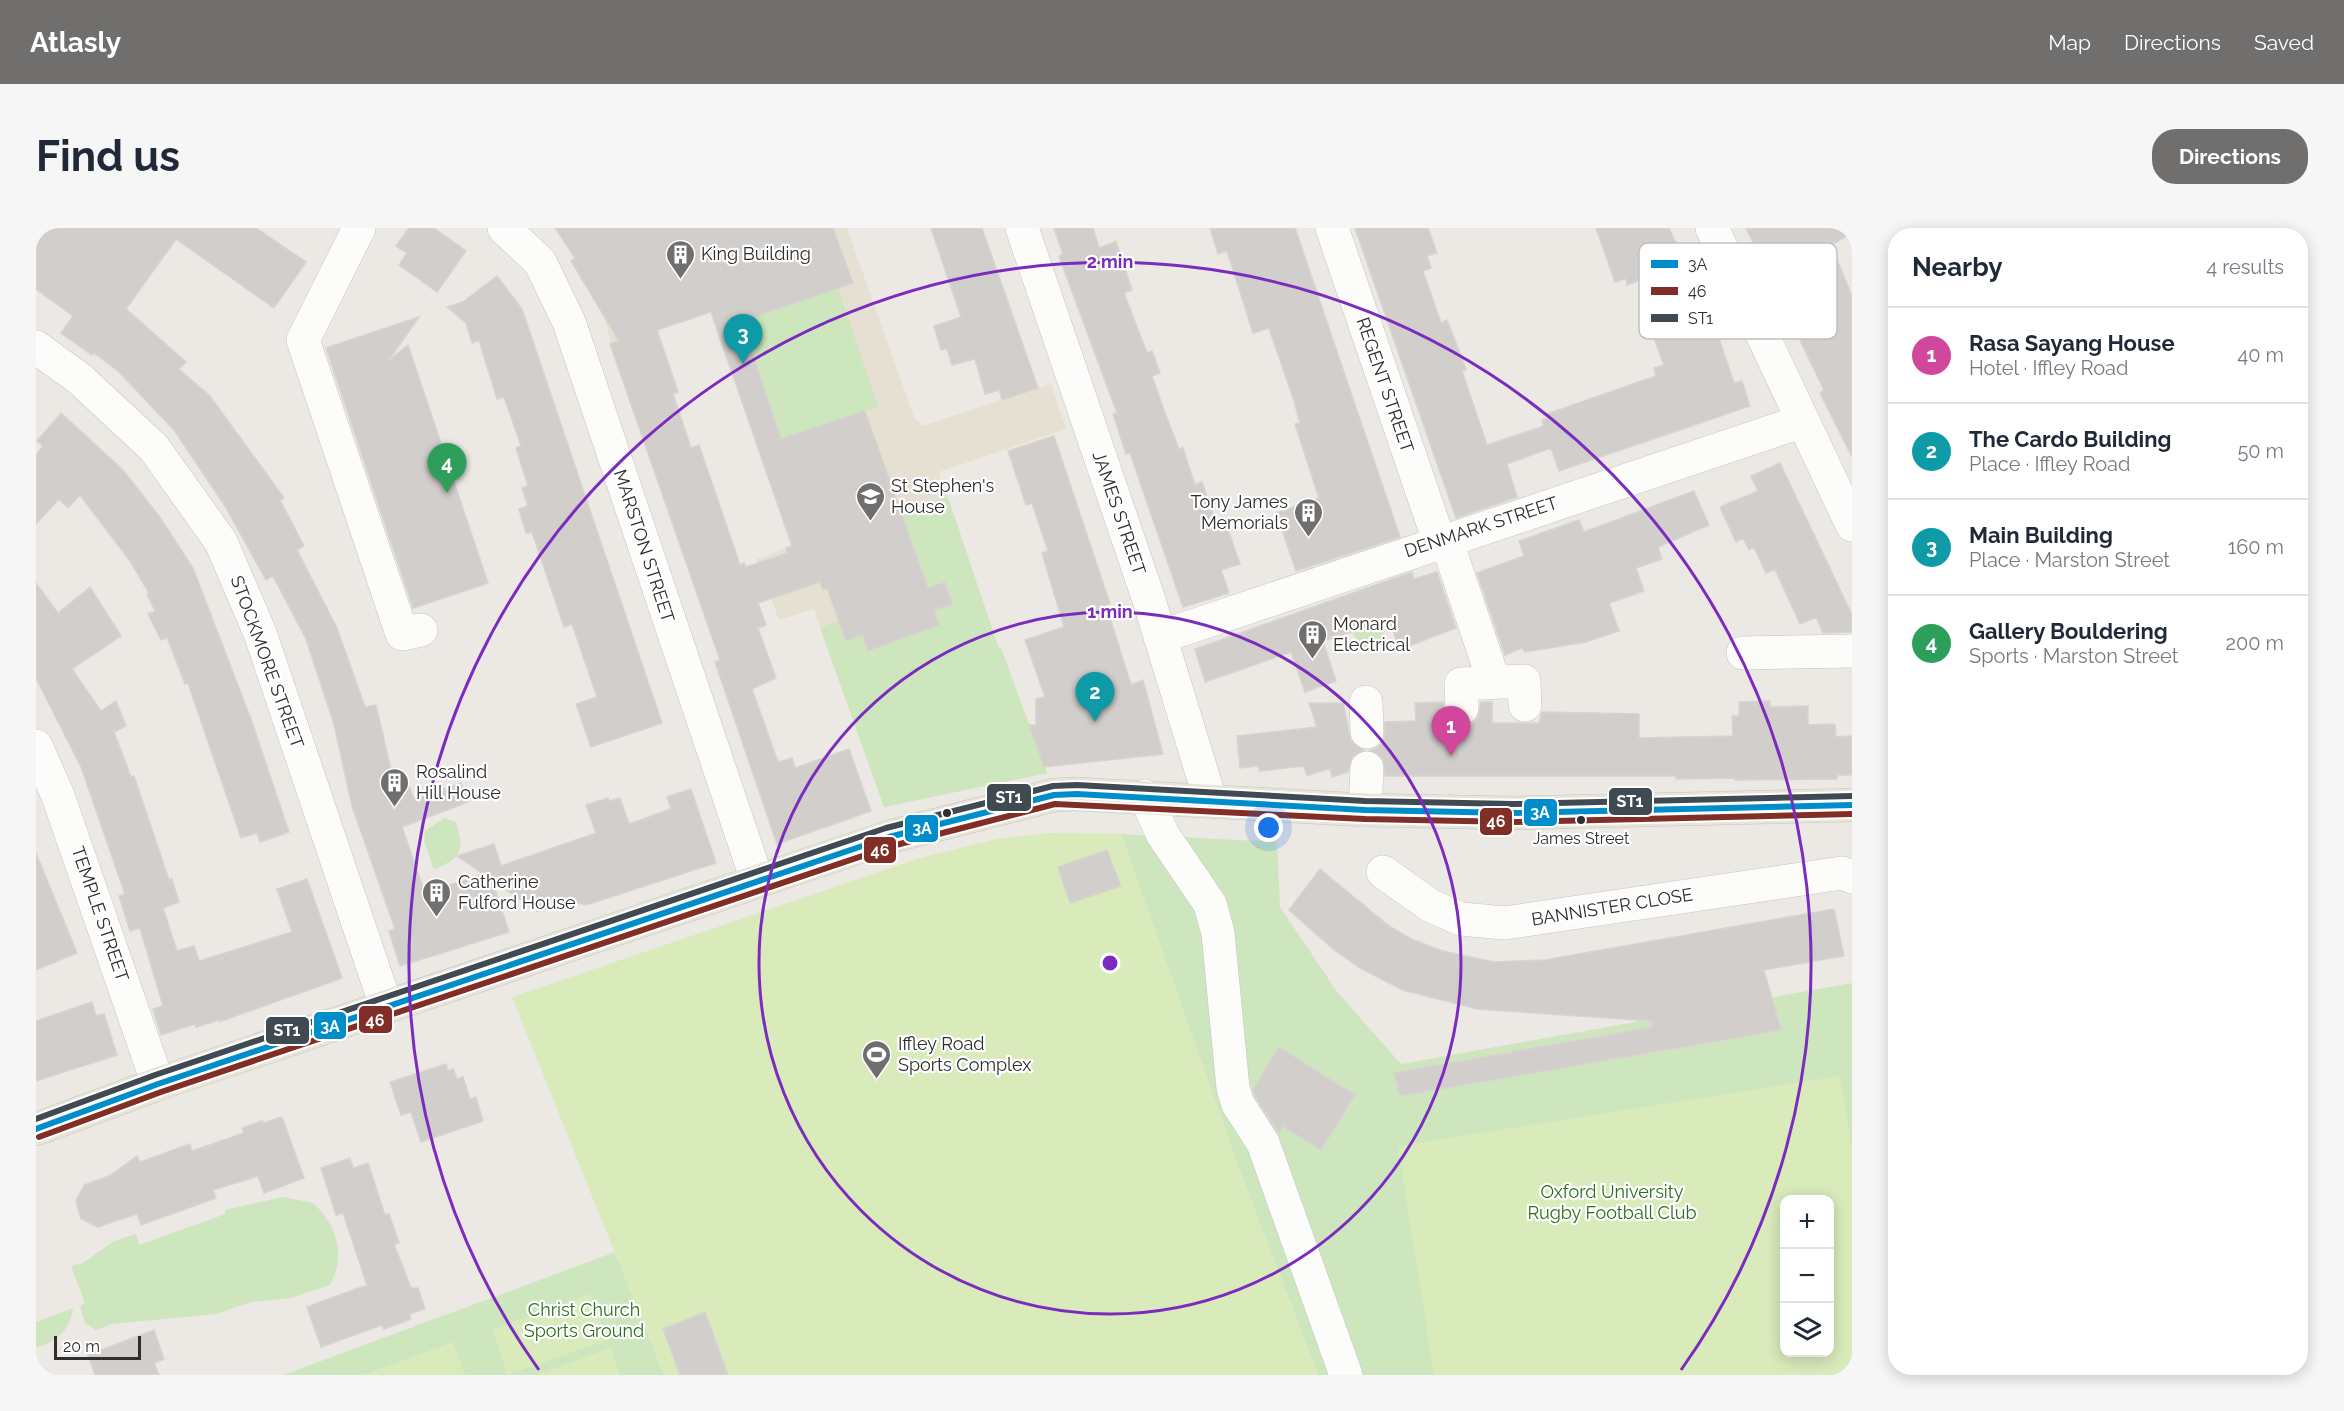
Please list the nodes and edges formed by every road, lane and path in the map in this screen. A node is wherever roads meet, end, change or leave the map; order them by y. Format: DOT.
graph roads {
  1 [pos="359,228"];
  2 [pos="504,228"];
  3 [pos="1022,228"];
  4 [pos="1332,228"];
  5 [pos="1712,228"];
  6 [pos="1719,243"];
  7 [pos="1764,339"];
  8 [pos="36,347"];
  9 [pos="1803,421"];
  10 [pos="1852,525"];
  11 [pos="1442,540"];
  12 [pos="421,630"];
  13 [pos="1160,637"];
  14 [pos="1852,651"];
  15 [pos="1743,653"];
  16 [pos="1494,682"];
  17 [pos="1525,705"];
  18 [pos="1462,708"];
  19 [pos="36,746"];
  20 [pos="1367,768"];
  21 [pos="1145,796"];
  22 [pos="1210,799"];
  23 [pos="1852,805"];
  24 [pos="1365,810"];
  25 [pos="1383,872"];
  26 [pos="1852,877"];
  27 [pos="757,880"];
  28 [pos="386,1006"];
  29 [pos="158,1084"];
  30 [pos="36,1129"];
  31 [pos="1346,1375"];
  1 -- 12 [label="street"];
  2 -- 27 [label="street, MARSTON STREET"];
  3 -- 13 [label="street, JAMES STREET"];
  4 -- 11 [label="street, REGENT STREET"];
  5 -- 6 [label="street"];
  7 -- 9 [label="street"];
  8 -- 28 [label="street, STOCKMORE STREET"];
  9 -- 10 [label="street"];
  9 -- 11 [label="street, DENMARK STREET"];
  11 -- 13 [label="street, DENMARK STREET"];
  11 -- 16 [label="street, REGENT STREET"];
  13 -- 22 [label="street, JAMES STREET"];
  14 -- 15 [label="street"];
  16 -- 17 [label="street"];
  16 -- 18 [label="street"];
  19 -- 29 [label="street, TEMPLE STREET"];
  20 -- 24 [label="street"];
  21 -- 22 [label="main road"];
  21 -- 27 [label="main road"];
  21 -- 31 [label="street"];
  22 -- 24 [label="main road"];
  23 -- 24 [label="main road"];
  25 -- 26 [label="street, BANNISTER CLOSE"];
  27 -- 28 [label="main road"];
  28 -- 29 [label="main road"];
  29 -- 30 [label="main road"];
}
